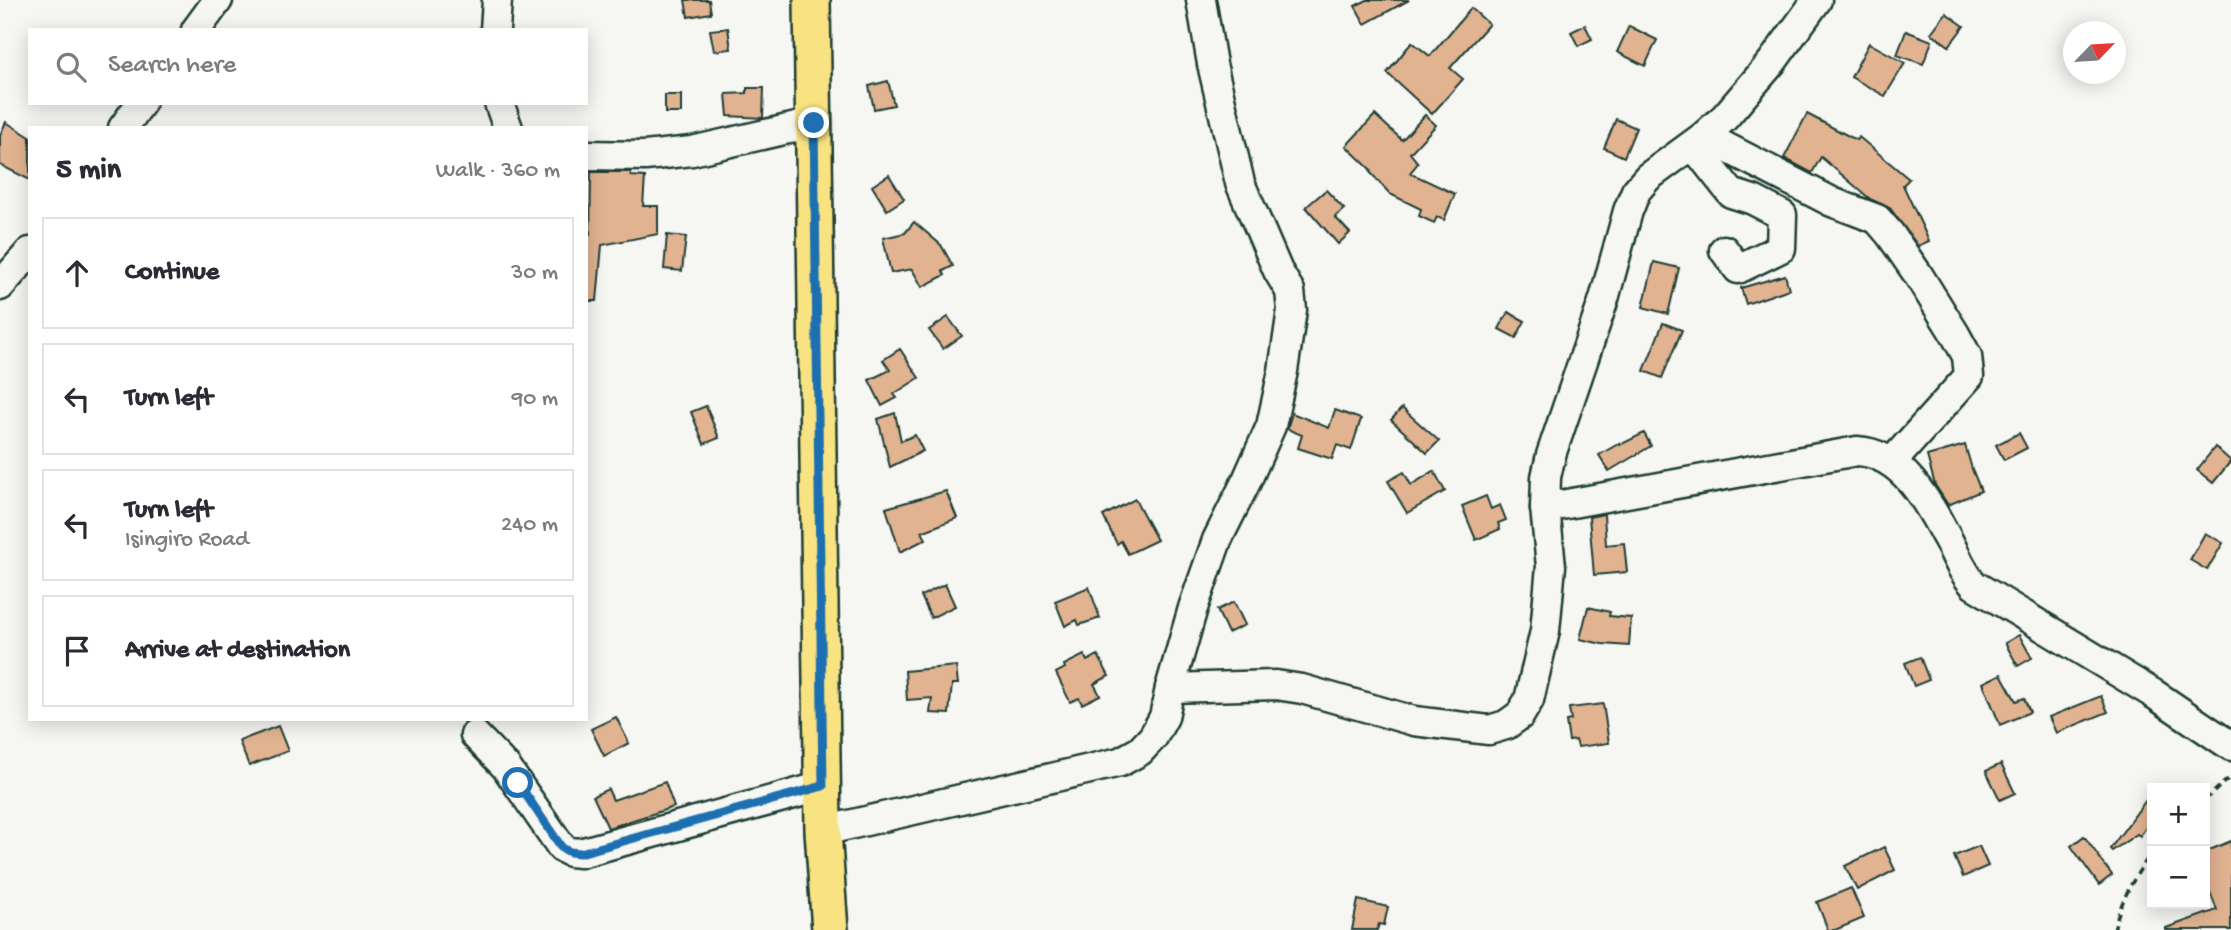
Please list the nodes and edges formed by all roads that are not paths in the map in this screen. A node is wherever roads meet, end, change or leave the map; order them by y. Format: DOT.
graph roads {
  1 [pos="218,0"];
  2 [pos="497,0"];
  3 [pos="812,0"];
  4 [pos="1201,0"];
  5 [pos="1817,0"];
  6 [pos="197,28"];
  7 [pos="495,28"];
  8 [pos="140,105"];
  9 [pos="500,105"];
  10 [pos="814,123"];
  11 [pos="124,126"];
  12 [pos="507,126"];
  13 [pos="1699,140"];
  14 [pos="588,155"];
  15 [pos="1724,250"];
  16 [pos="28,254"];
  17 [pos="0,286"];
  18 [pos="1892,462"];
  19 [pos="1545,508"];
  20 [pos="1170,688"];
  21 [pos="474,736"];
  22 [pos="2231,746"];
  23 [pos="823,786"];
  24 [pos="824,831"];
  25 [pos="830,930"];
  1 -- 6 [label="street"];
  2 -- 7 [label="street"];
  3 -- 10 [label="main road"];
  4 -- 20 [label="street"];
  5 -- 13 [label="street"];
  8 -- 11 [label="street"];
  9 -- 12 [label="street"];
  10 -- 14 [label="street"];
  10 -- 23 [label="main road"];
  13 -- 15 [label="street"];
  13 -- 18 [label="street"];
  13 -- 19 [label="street"];
  16 -- 17 [label="street"];
  18 -- 19 [label="street"];
  18 -- 22 [label="street"];
  19 -- 20 [label="street"];
  20 -- 24 [label="street"];
  21 -- 23 [label="street"];
  23 -- 24 [label="main road"];
  24 -- 25 [label="main road"];
}
